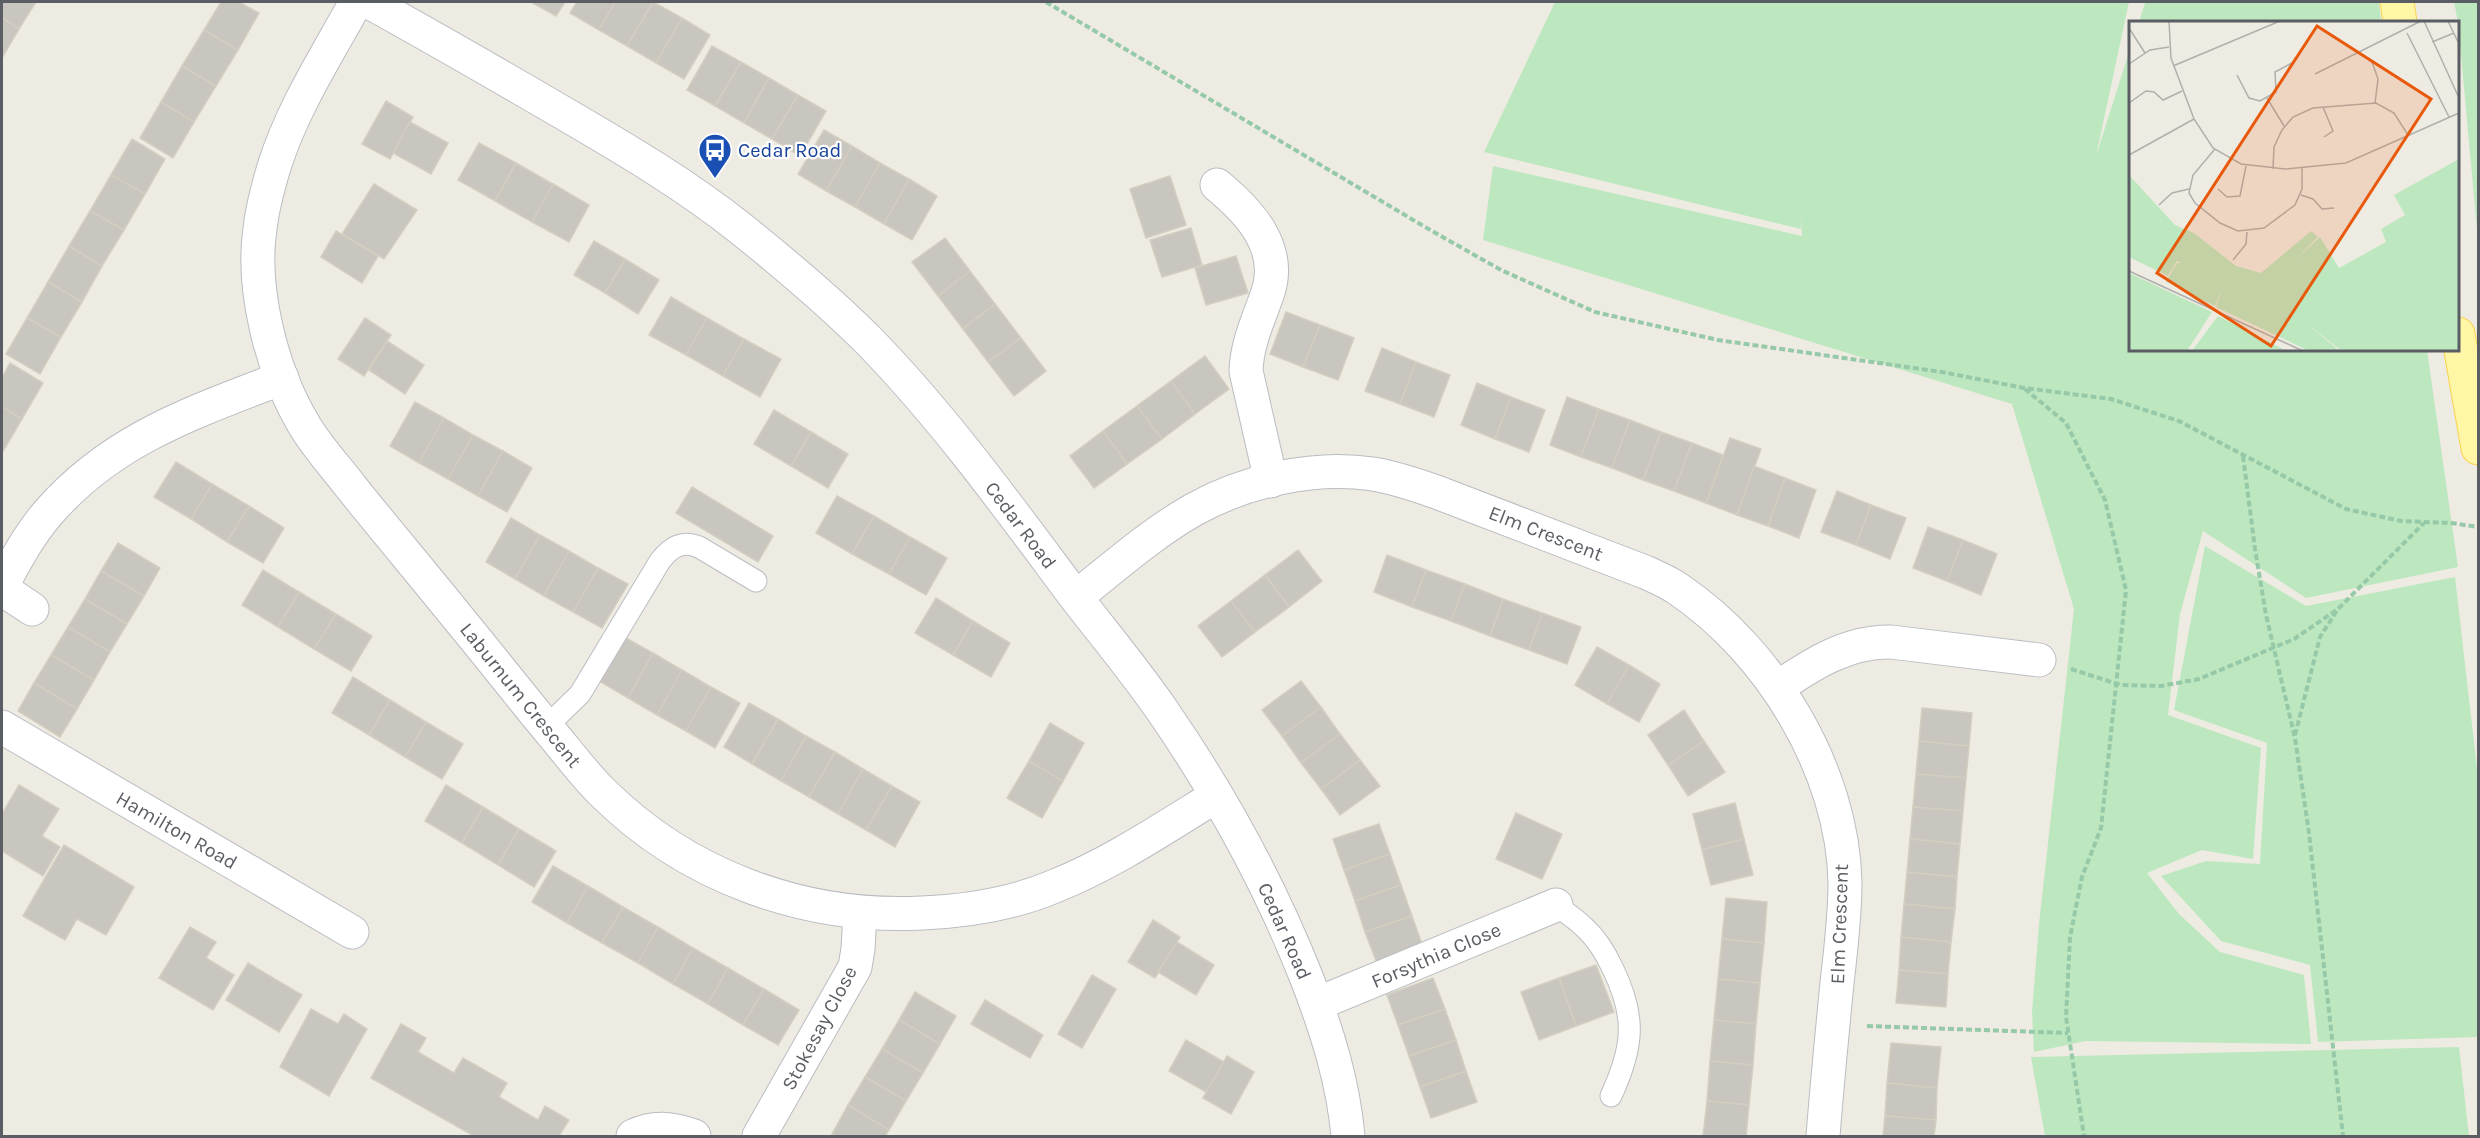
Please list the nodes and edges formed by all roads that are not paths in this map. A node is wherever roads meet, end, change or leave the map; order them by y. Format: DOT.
graph roads {
  1 [pos="356,2"];
  2 [pos="369,2"];
  3 [pos="2397,2"];
  4 [pos="2400,21"];
  5 [pos="1217,185"];
  6 [pos="2459,345"];
  7 [pos="282,378"];
  8 [pos="2478,448"];
  9 [pos="1271,481"];
  10 [pos="756,581"];
  11 [pos="2,587"];
  12 [pos="1076,597"];
  13 [pos="32,609"];
  14 [pos="2039,660"];
  15 [pos="1777,688"];
  16 [pos="2,727"];
  17 [pos="546,727"];
  18 [pos="1216,796"];
  19 [pos="1556,905"];
  20 [pos="860,913"];
  21 [pos="352,932"];
  22 [pos="1317,1004"];
  23 [pos="1611,1096"];
  24 [pos="633,1137"];
  25 [pos="694,1137"];
  26 [pos="759,1137"];
  27 [pos="1348,1137"];
  28 [pos="1822,1137"];
  1 -- 7 [label="street, Laburnum Crescent"];
  2 -- 12 [label="street, Cedar Road"];
  3 -- 4 [label="main road"];
  5 -- 9 [label="street"];
  6 -- 8 [label="main road"];
  7 -- 11 [label="street"];
  7 -- 17 [label="street, Laburnum Crescent"];
  9 -- 12 [label="street, Elm Crescent"];
  9 -- 15 [label="street, Elm Crescent"];
  10 -- 17 [label="lane"];
  11 -- 13 [label="street"];
  12 -- 18 [label="street, Cedar Road"];
  14 -- 15 [label="street"];
  15 -- 28 [label="street, Elm Crescent"];
  16 -- 21 [label="street, Hamilton Road"];
  17 -- 20 [label="street, Laburnum Crescent"];
  18 -- 20 [label="street, Laburnum Crescent"];
  18 -- 22 [label="street, Cedar Road"];
  19 -- 22 [label="street, Forsythia Close"];
  19 -- 23 [label="lane"];
  20 -- 26 [label="street, Stokesay Close"];
  22 -- 27 [label="street, Cedar Road"];
  24 -- 25 [label="street"];
}
